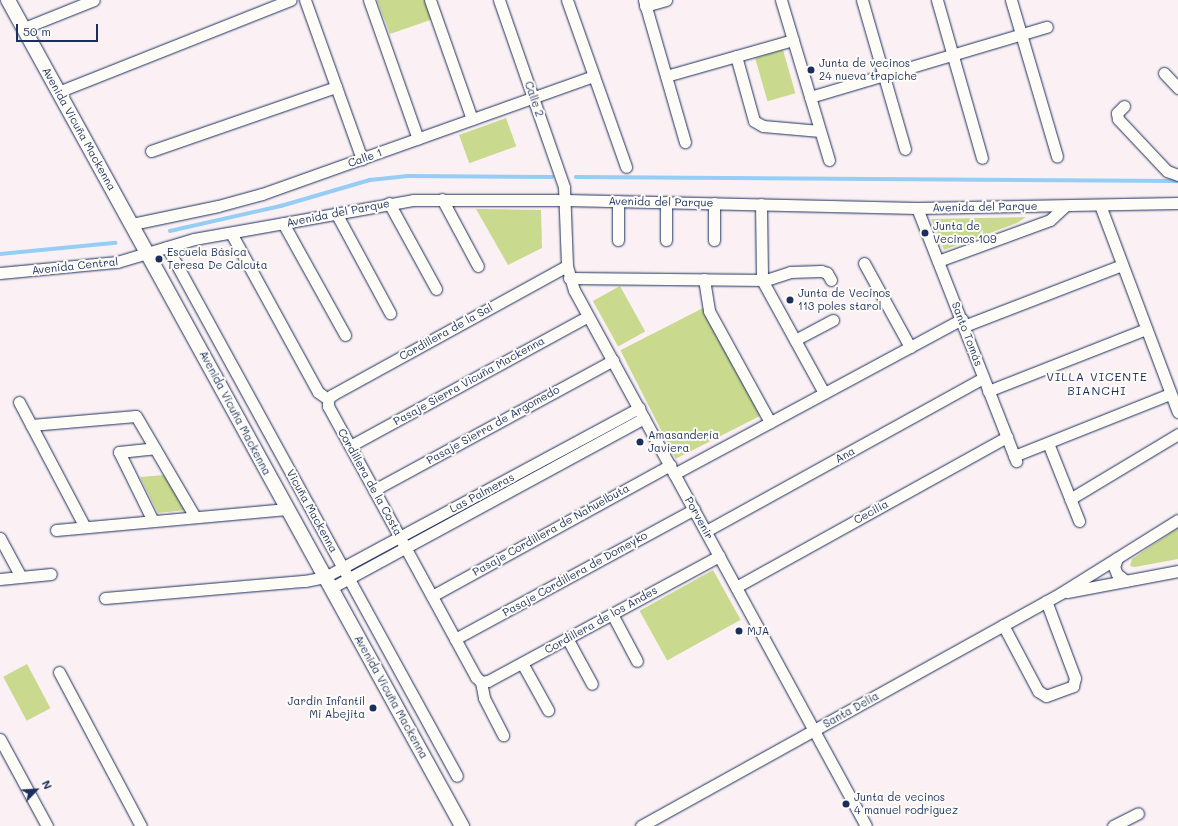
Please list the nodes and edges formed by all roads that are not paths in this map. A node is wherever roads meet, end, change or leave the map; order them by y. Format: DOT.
graph roads {
  1 [pos="8,0"];
  2 [pos="94,0"];
  3 [pos="290,0"];
  4 [pos="305,0"];
  5 [pos="369,0"];
  6 [pos="430,0"];
  7 [pos="499,0"];
  8 [pos="567,0"];
  9 [pos="666,0"];
  10 [pos="781,0"];
  11 [pos="862,0"];
  12 [pos="937,0"];
  13 [pos="1011,0"];
  14 [pos="645,3"];
  15 [pos="1047,27"];
  16 [pos="24,28"];
  17 [pos="1022,35"];
  18 [pos="793,40"];
  19 [pos="953,55"];
  20 [pos="736,56"];
  21 [pos="1164,73"];
  22 [pos="884,75"];
  23 [pos="594,76"];
  24 [pos="666,76"];
  25 [pos="336,87"];
  26 [pos="1178,88"];
  27 [pos="58,92"];
  28 [pos="810,97"];
  29 [pos="534,98"];
  30 [pos="1124,106"];
  31 [pos="472,120"];
  32 [pos="820,131"];
  33 [pos="418,139"];
  34 [pos="685,142"];
  35 [pos="905,149"];
  36 [pos="151,151"];
  37 [pos="1057,156"];
  38 [pos="982,158"];
  39 [pos="362,159"];
  40 [pos="829,160"];
  41 [pos="626,167"];
  42 [pos="1178,175"];
  43 [pos="442,199"];
  44 [pos="566,200"];
  45 [pos="618,201"];
  46 [pos="666,202"];
  47 [pos="389,203"];
  48 [pos="714,203"];
  49 [pos="1178,203"];
  50 [pos="761,204"];
  51 [pos="1100,205"];
  52 [pos="1065,206"];
  53 [pos="917,208"];
  54 [pos="336,213"];
  55 [pos="283,223"];
  56 [pos="132,224"];
  57 [pos="231,232"];
  58 [pos="618,240"];
  59 [pos="666,240"];
  60 [pos="714,240"];
  61 [pos="167,247"];
  62 [pos="149,253"];
  63 [pos="938,261"];
  64 [pos="864,263"];
  65 [pos="1122,265"];
  66 [pos="478,266"];
  67 [pos="567,266"];
  68 [pos="0,273"];
  69 [pos="569,278"];
  70 [pos="704,279"];
  71 [pos="762,280"];
  72 [pos="831,280"];
  73 [pos="436,289"];
  74 [pos="390,313"];
  75 [pos="588,316"];
  76 [pos="833,320"];
  77 [pos="963,323"];
  78 [pos="1146,329"];
  79 [pos="345,335"];
  80 [pos="795,340"];
  81 [pos="910,347"];
  82 [pos="613,360"];
  83 [pos="983,378"];
  84 [pos="988,391"];
  85 [pos="824,393"];
  86 [pos="1170,394"];
  87 [pos="328,399"];
  88 [pos="18,402"];
  89 [pos="1178,412"];
  90 [pos="641,413"];
  91 [pos="770,422"];
  92 [pos="31,426"];
  93 [pos="1178,434"];
  94 [pos="1007,437"];
  95 [pos="1048,443"];
  96 [pos="350,446"];
  97 [pos="155,448"];
  98 [pos="672,469"];
  99 [pos="374,490"];
  100 [pos="474,497"];
  101 [pos="1070,499"];
  102 [pos="479,508"];
  103 [pos="287,509"];
  104 [pos="694,509"];
  105 [pos="195,517"];
  106 [pos="1178,520"];
  107 [pos="154,521"];
  108 [pos="1079,521"];
  109 [pos="85,527"];
  110 [pos="56,530"];
  111 [pos="706,531"];
  112 [pos="400,537"];
  113 [pos="0,538"];
  114 [pos="406,548"];
  115 [pos="720,556"];
  116 [pos="1117,558"];
  117 [pos="343,568"];
  118 [pos="1178,571"];
  119 [pos="50,574"];
  120 [pos="21,577"];
  121 [pos="0,579"];
  122 [pos="349,579"];
  123 [pos="1126,581"];
  124 [pos="328,583"];
  125 [pos="736,587"];
  126 [pos="1061,593"];
  127 [pos="432,596"];
  128 [pos="105,598"];
  129 [pos="1046,601"];
  130 [pos="612,614"];
  131 [pos="1003,625"];
  132 [pos="567,638"];
  133 [pos="455,639"];
  134 [pos="637,661"];
  135 [pos="522,663"];
  136 [pos="59,672"];
  137 [pos="481,682"];
  138 [pos="592,684"];
  139 [pos="548,710"];
  140 [pos="814,730"];
  141 [pos="502,734"];
  142 [pos="0,738"];
  143 [pos="457,776"];
  144 [pos="1138,813"];
  145 [pos="47,826"];
  146 [pos="141,826"];
  147 [pos="462,826"];
  148 [pos="641,826"];
  149 [pos="866,826"];
  150 [pos="1113,826"];
  1 -- 16 [label="main road, Avenida Vicuña Mackenna"];
  2 -- 16 [label="street"];
  3 -- 27 [label="street"];
  4 -- 25 [label="street"];
  5 -- 33 [label="street"];
  6 -- 31 [label="street"];
  7 -- 29 [label="street, Calle 2"];
  8 -- 23 [label="street"];
  9 -- 14 [label="street"];
  10 -- 18 [label="street"];
  11 -- 22 [label="street"];
  12 -- 19 [label="street"];
  13 -- 17 [label="street"];
  14 -- 24 [label="street"];
  15 -- 17 [label="street"];
  16 -- 27 [label="main road, Avenida Vicuña Mackenna"];
  17 -- 19 [label="street"];
  17 -- 37 [label="street"];
  18 -- 20 [label="street"];
  18 -- 28 [label="street"];
  19 -- 22 [label="street"];
  19 -- 38 [label="street"];
  20 -- 24 [label="street"];
  20 -- 32 [label="street"];
  21 -- 26 [label="street"];
  22 -- 28 [label="street"];
  22 -- 35 [label="street"];
  23 -- 29 [label="street, Calle 1"];
  23 -- 41 [label="street"];
  24 -- 34 [label="street"];
  25 -- 36 [label="street"];
  25 -- 39 [label="street"];
  27 -- 56 [label="main road, Avenida Vicuña Mackenna"];
  28 -- 32 [label="street"];
  29 -- 31 [label="street, Calle 1"];
  29 -- 44 [label="street, Calle 2"];
  30 -- 42 [label="street"];
  31 -- 33 [label="street, Calle 1"];
  32 -- 40 [label="street"];
  33 -- 39 [label="street, Calle 1"];
  39 -- 56 [label="street, Calle 1"];
  43 -- 44 [label="street, Avenida del Parque"];
  43 -- 47 [label="street, Avenida del Parque"];
  43 -- 66 [label="street"];
  44 -- 45 [label="street, Avenida del Parque"];
  44 -- 67 [label="street, Porvenir"];
  45 -- 46 [label="street, Avenida del Parque"];
  45 -- 58 [label="street"];
  46 -- 48 [label="street, Avenida del Parque"];
  46 -- 59 [label="street"];
  47 -- 54 [label="street, Avenida del Parque"];
  47 -- 73 [label="street"];
  48 -- 50 [label="street, Avenida del Parque"];
  48 -- 60 [label="street"];
  49 -- 51 [label="street, Avenida del Parque"];
  50 -- 53 [label="street, Avenida del Parque"];
  50 -- 71 [label="street"];
  51 -- 52 [label="street, Avenida del Parque"];
  51 -- 65 [label="street"];
  52 -- 53 [label="street, Avenida del Parque"];
  52 -- 63 [label="street"];
  53 -- 63 [label="street, Santo Tomás"];
  54 -- 55 [label="street, Avenida del Parque"];
  54 -- 74 [label="street"];
  55 -- 57 [label="street, Avenida del Parque"];
  55 -- 79 [label="street"];
  56 -- 62 [label="main road, Avenida Vicuña Mackenna"];
  57 -- 61 [label="street, Avenida del Parque"];
  57 -- 87 [label="street, Cordillera de la Costa"];
  61 -- 62 [label="street, Avenida del Parque"];
  61 -- 117 [label="street, Vicuña Mackenna"];
  62 -- 68 [label="street, Avenida Central"];
  62 -- 103 [label="main road, Avenida Vicuña Mackenna"];
  63 -- 77 [label="street, Santo Tomás"];
  64 -- 81 [label="street"];
  65 -- 77 [label="street, Pasaje Cordillera de Nahuelbuta"];
  65 -- 78 [label="street"];
  67 -- 69 [label="street, Porvenir"];
  67 -- 87 [label="street, Cordillera de la Sal"];
  69 -- 70 [label="street"];
  69 -- 75 [label="street, Porvenir"];
  70 -- 71 [label="street"];
  70 -- 91 [label="street"];
  71 -- 72 [label="street"];
  71 -- 80 [label="street"];
  75 -- 82 [label="street, Porvenir"];
  75 -- 96 [label="street, Pasaje Sierra Vicuña Mackenna"];
  76 -- 80 [label="street"];
  77 -- 81 [label="street, Pasaje Cordillera de Nahuelbuta"];
  77 -- 83 [label="street, Santo Tomás"];
  78 -- 84 [label="street"];
  78 -- 86 [label="street"];
  80 -- 85 [label="street"];
  81 -- 85 [label="street, Pasaje Cordillera de Nahuelbuta"];
  82 -- 90 [label="street, Porvenir"];
  82 -- 99 [label="street, Pasaje Sierra de Argomedo"];
  83 -- 84 [label="street, Santo Tomás"];
  83 -- 111 [label="street, Ana"];
  84 -- 94 [label="street, Santo Tomás"];
  85 -- 91 [label="street, Pasaje Cordillera de Nahuelbuta"];
  86 -- 89 [label="street"];
  86 -- 95 [label="street"];
  87 -- 96 [label="street, Cordillera de la Costa"];
  88 -- 92 [label="street"];
  90 -- 98 [label="street, Porvenir"];
  90 -- 100 [label="street, Las Palmeras"];
  90 -- 102 [label="street, Las Palmeras"];
  91 -- 98 [label="street, Pasaje Cordillera de Nahuelbuta"];
  92 -- 97 [label="street"];
  92 -- 109 [label="street"];
  93 -- 101 [label="street"];
  94 -- 95 [label="street, Santo Tomás"];
  94 -- 125 [label="street, Cecilia"];
  95 -- 101 [label="street"];
  96 -- 99 [label="street, Cordillera de la Costa"];
  97 -- 105 [label="street"];
  97 -- 107 [label="street"];
  98 -- 104 [label="street, Porvenir"];
  98 -- 127 [label="street, Pasaje Cordillera de Nahuelbuta"];
  99 -- 112 [label="street, Cordillera de la Costa"];
  100 -- 102 [label="street"];
  100 -- 112 [label="street, Las Palmeras"];
  101 -- 108 [label="street"];
  102 -- 114 [label="street, Las Palmeras"];
  103 -- 105 [label="street"];
  103 -- 124 [label="main road, Avenida Vicuña Mackenna"];
  104 -- 111 [label="street, Porvenir"];
  104 -- 133 [label="street, Pasaje Cordillera de Domeyko"];
  105 -- 107 [label="street"];
  106 -- 116 [label="street"];
  107 -- 109 [label="street"];
  109 -- 110 [label="street"];
  111 -- 115 [label="street, Porvenir"];
  112 -- 114 [label="street, Cordillera de la Costa"];
  112 -- 117 [label="street, Las Palmeras"];
  113 -- 120 [label="street"];
  114 -- 122 [label="street, Las Palmeras"];
  114 -- 127 [label="street, Cordillera de la Costa"];
  115 -- 125 [label="street, Porvenir"];
  115 -- 130 [label="street, Cordillera de los Andes"];
  116 -- 123 [label="street"];
  116 -- 126 [label="street"];
  117 -- 122 [label="street, Vicuña Mackenna"];
  117 -- 124 [label="street, Las Palmeras"];
  118 -- 123 [label="street"];
  119 -- 120 [label="street"];
  120 -- 121 [label="street"];
  122 -- 124 [label="street, Las Palmeras"];
  122 -- 143 [label="street, Vicuña Mackenna"];
  123 -- 126 [label="street"];
  124 -- 128 [label="street"];
  124 -- 147 [label="main road, Avenida Vicuña Mackenna"];
  125 -- 140 [label="street, Porvenir"];
  126 -- 129 [label="street, Santa Delia"];
  127 -- 133 [label="street, Cordillera de la Costa"];
  129 -- 131 [label="street, Santa Delia"];
  129 -- 131 [label="street"];
  130 -- 132 [label="street, Cordillera de los Andes"];
  130 -- 134 [label="street"];
  131 -- 140 [label="street, Santa Delia"];
  132 -- 135 [label="street, Cordillera de los Andes"];
  132 -- 138 [label="street"];
  133 -- 137 [label="street, Cordillera de la Costa"];
  135 -- 137 [label="street, Cordillera de los Andes"];
  135 -- 139 [label="street"];
  136 -- 146 [label="street"];
  137 -- 141 [label="street, Cordillera de la Costa"];
  140 -- 148 [label="street, Santa Delia"];
  140 -- 149 [label="street, Porvenir"];
  142 -- 145 [label="street"];
  144 -- 150 [label="street"];
}
